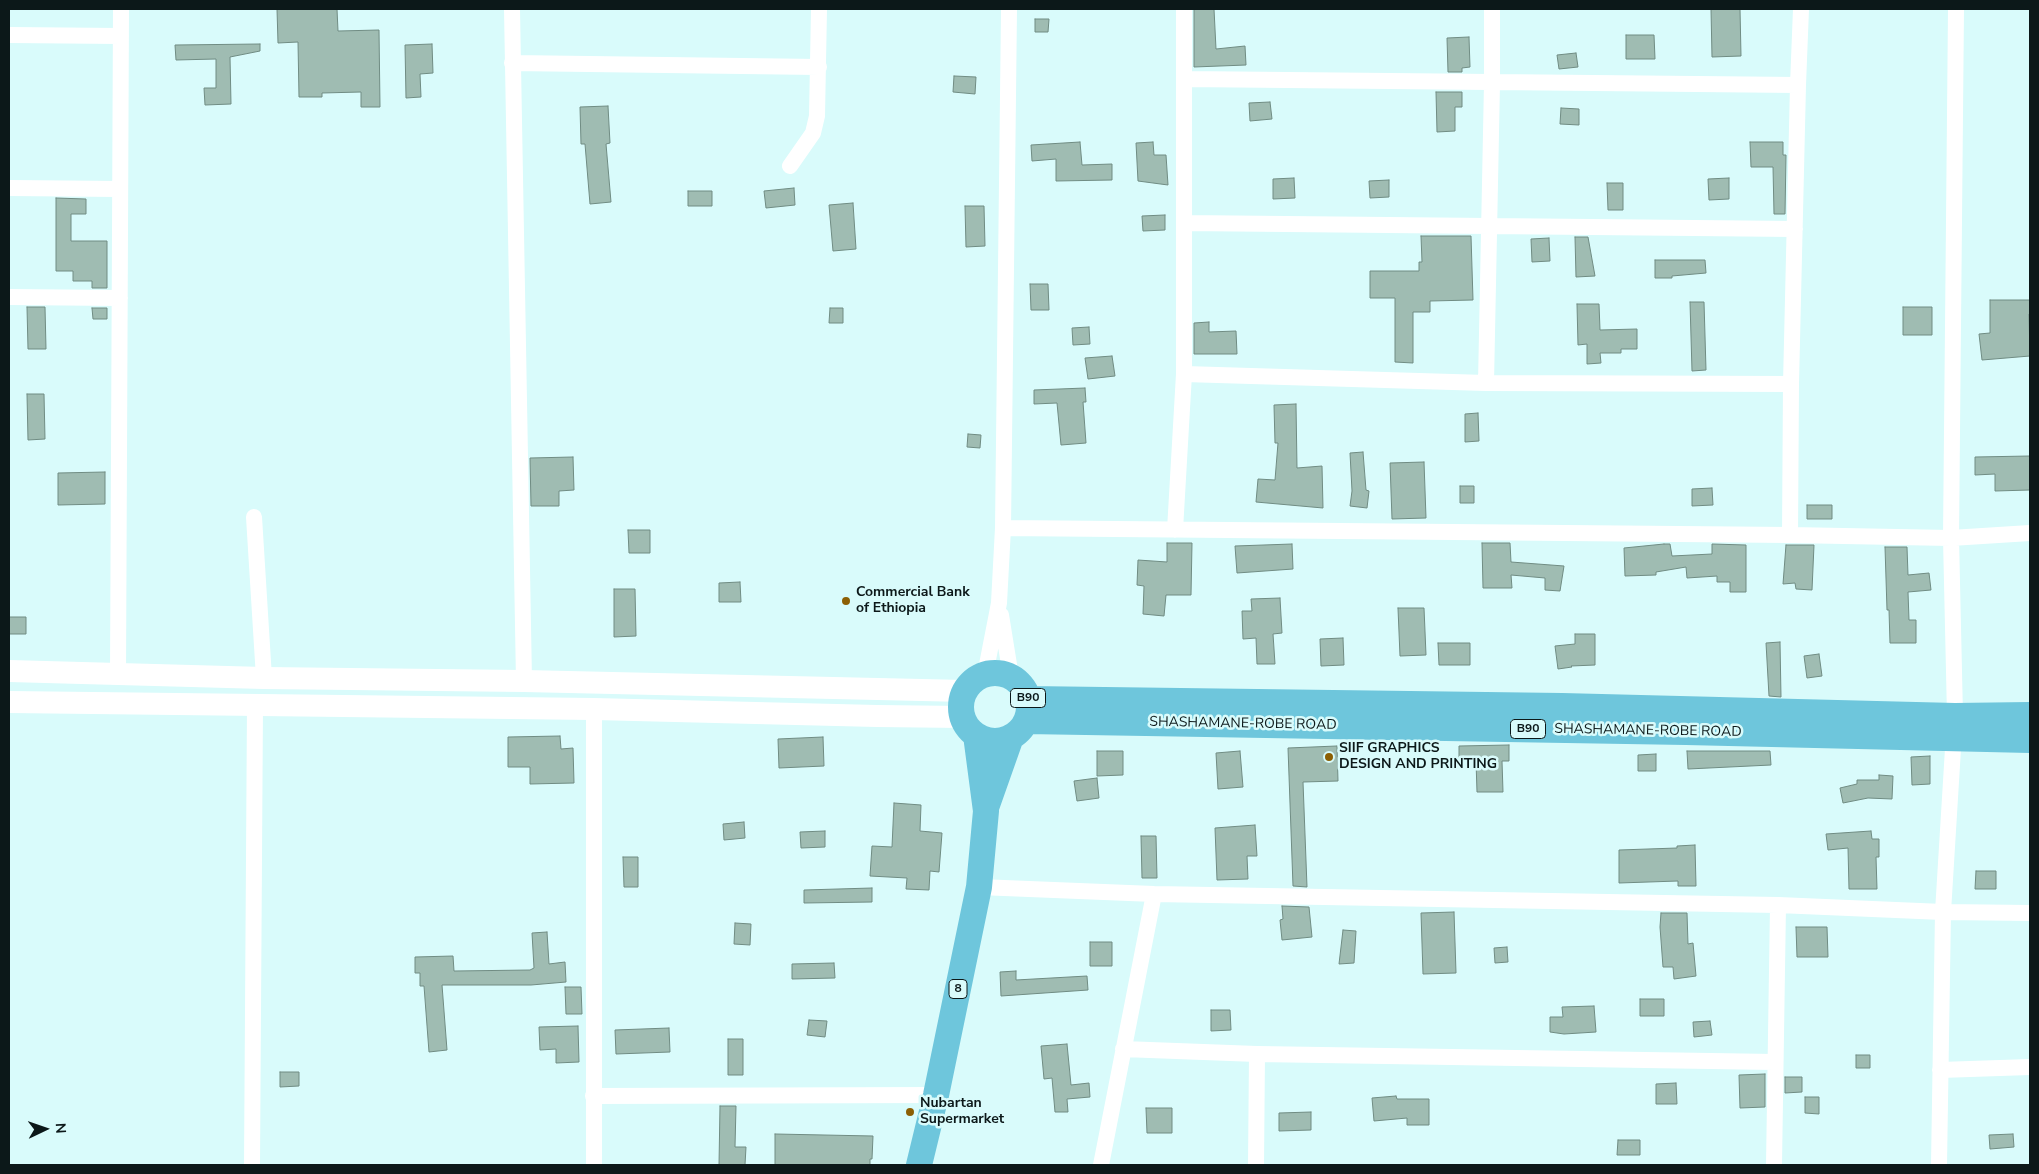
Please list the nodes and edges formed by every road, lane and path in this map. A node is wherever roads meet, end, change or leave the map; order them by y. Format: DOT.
graph roads {
  1 [pos="121,9"];
  2 [pos="512,9"];
  3 [pos="819,9"];
  4 [pos="1009,9"];
  5 [pos="1184,9"];
  6 [pos="1492,9"];
  7 [pos="1801,9"];
  8 [pos="1956,9"];
  9 [pos="9,35"];
  10 [pos="121,36"];
  11 [pos="512,63"];
  12 [pos="819,67"];
  13 [pos="1185,79"];
  14 [pos="1492,83"];
  15 [pos="1798,85"];
  16 [pos="790,166"];
  17 [pos="9,188"];
  18 [pos="120,188"];
  19 [pos="1184,223"];
  20 [pos="1488,226"];
  21 [pos="1795,229"];
  22 [pos="9,297"];
  23 [pos="120,298"];
  24 [pos="1184,374"];
  25 [pos="1486,383"];
  26 [pos="1791,384"];
  27 [pos="254,517"];
  28 [pos="1003,528"];
  29 [pos="1175,530"];
  30 [pos="2030,533"];
  31 [pos="1790,535"];
  32 [pos="1951,538"];
  33 [pos="999,602"];
  34 [pos="9,671"];
  35 [pos="118,675"];
  36 [pos="1011,677"];
  37 [pos="264,678"];
  38 [pos="524,680"];
  39 [pos="9,702"];
  40 [pos="255,704"];
  41 [pos="972,704"];
  42 [pos="594,709"];
  43 [pos="2030,715"];
  44 [pos="1022,719"];
  45 [pos="1954,728"];
  46 [pos="2030,740"];
  47 [pos="986,810"];
  48 [pos="979,887"];
  49 [pos="1154,894"];
  50 [pos="1778,905"];
  51 [pos="1943,912"];
  52 [pos="2030,913"];
  53 [pos="1123,1050"];
  54 [pos="1256,1054"];
  55 [pos="1776,1062"];
  56 [pos="2030,1067"];
  57 [pos="1940,1070"];
  58 [pos="936,1095"];
  59 [pos="593,1096"];
  60 [pos="252,1165"];
  61 [pos="594,1165"];
  62 [pos="920,1165"];
  63 [pos="1101,1165"];
  64 [pos="1256,1165"];
  65 [pos="1774,1165"];
  66 [pos="1939,1165"];
  1 -- 10 [label="street"];
  2 -- 11 [label="street"];
  3 -- 12 [label="street"];
  4 -- 28 [label="street"];
  5 -- 13 [label="street"];
  6 -- 14 [label="street"];
  7 -- 15 [label="street"];
  8 -- 32 [label="street"];
  9 -- 10 [label="street"];
  10 -- 18 [label="street"];
  11 -- 12 [label="street"];
  11 -- 38 [label="street"];
  12 -- 16 [label="street"];
  13 -- 14 [label="street"];
  13 -- 19 [label="street"];
  14 -- 15 [label="street"];
  14 -- 20 [label="street"];
  15 -- 21 [label="street"];
  17 -- 18 [label="street"];
  18 -- 23 [label="street"];
  19 -- 20 [label="street"];
  19 -- 24 [label="street"];
  20 -- 21 [label="street"];
  20 -- 25 [label="street"];
  21 -- 26 [label="street"];
  22 -- 23 [label="street"];
  23 -- 35 [label="street"];
  24 -- 25 [label="street"];
  24 -- 29 [label="street"];
  25 -- 26 [label="street"];
  26 -- 31 [label="street"];
  27 -- 37 [label="street"];
  28 -- 29 [label="street"];
  28 -- 33 [label="street"];
  29 -- 31 [label="street"];
  30 -- 32 [label="street"];
  31 -- 32 [label="street"];
  32 -- 45 [label="street"];
  33 -- 36 [label="street"];
  33 -- 41 [label="street"];
  34 -- 35 [label="main road"];
  35 -- 37 [label="main road"];
  36 -- 41 [label="main road, B90"];
  36 -- 44 [label="main road, B90"];
  37 -- 38 [label="main road"];
  38 -- 41 [label="main road"];
  39 -- 40 [label="main road"];
  40 -- 42 [label="main road"];
  40 -- 60 [label="street"];
  41 -- 42 [label="main road"];
  41 -- 44 [label="main road, SHASHAMANE-ROBE ROAD / B90"];
  41 -- 47 [label="main road, 8"];
  42 -- 59 [label="street"];
  43 -- 45 [label="main road, SHASHAMANE-ROBE ROAD / B90"];
  44 -- 45 [label="main road, SHASHAMANE-ROBE ROAD / B90"];
  44 -- 47 [label="main road, 8"];
  45 -- 46 [label="main road, SHASHAMANE-ROBE ROAD / B90"];
  45 -- 51 [label="street"];
  47 -- 48 [label="main road, 8"];
  48 -- 49 [label="street"];
  48 -- 58 [label="main road, 8"];
  49 -- 50 [label="street"];
  49 -- 53 [label="street"];
  50 -- 51 [label="street"];
  50 -- 55 [label="street"];
  51 -- 52 [label="street"];
  51 -- 57 [label="street"];
  53 -- 54 [label="street"];
  53 -- 63 [label="street"];
  54 -- 55 [label="street"];
  54 -- 64 [label="street"];
  55 -- 65 [label="street"];
  56 -- 57 [label="street"];
  57 -- 66 [label="street"];
  58 -- 59 [label="street"];
  58 -- 62 [label="main road, 8"];
  59 -- 61 [label="street"];
}
